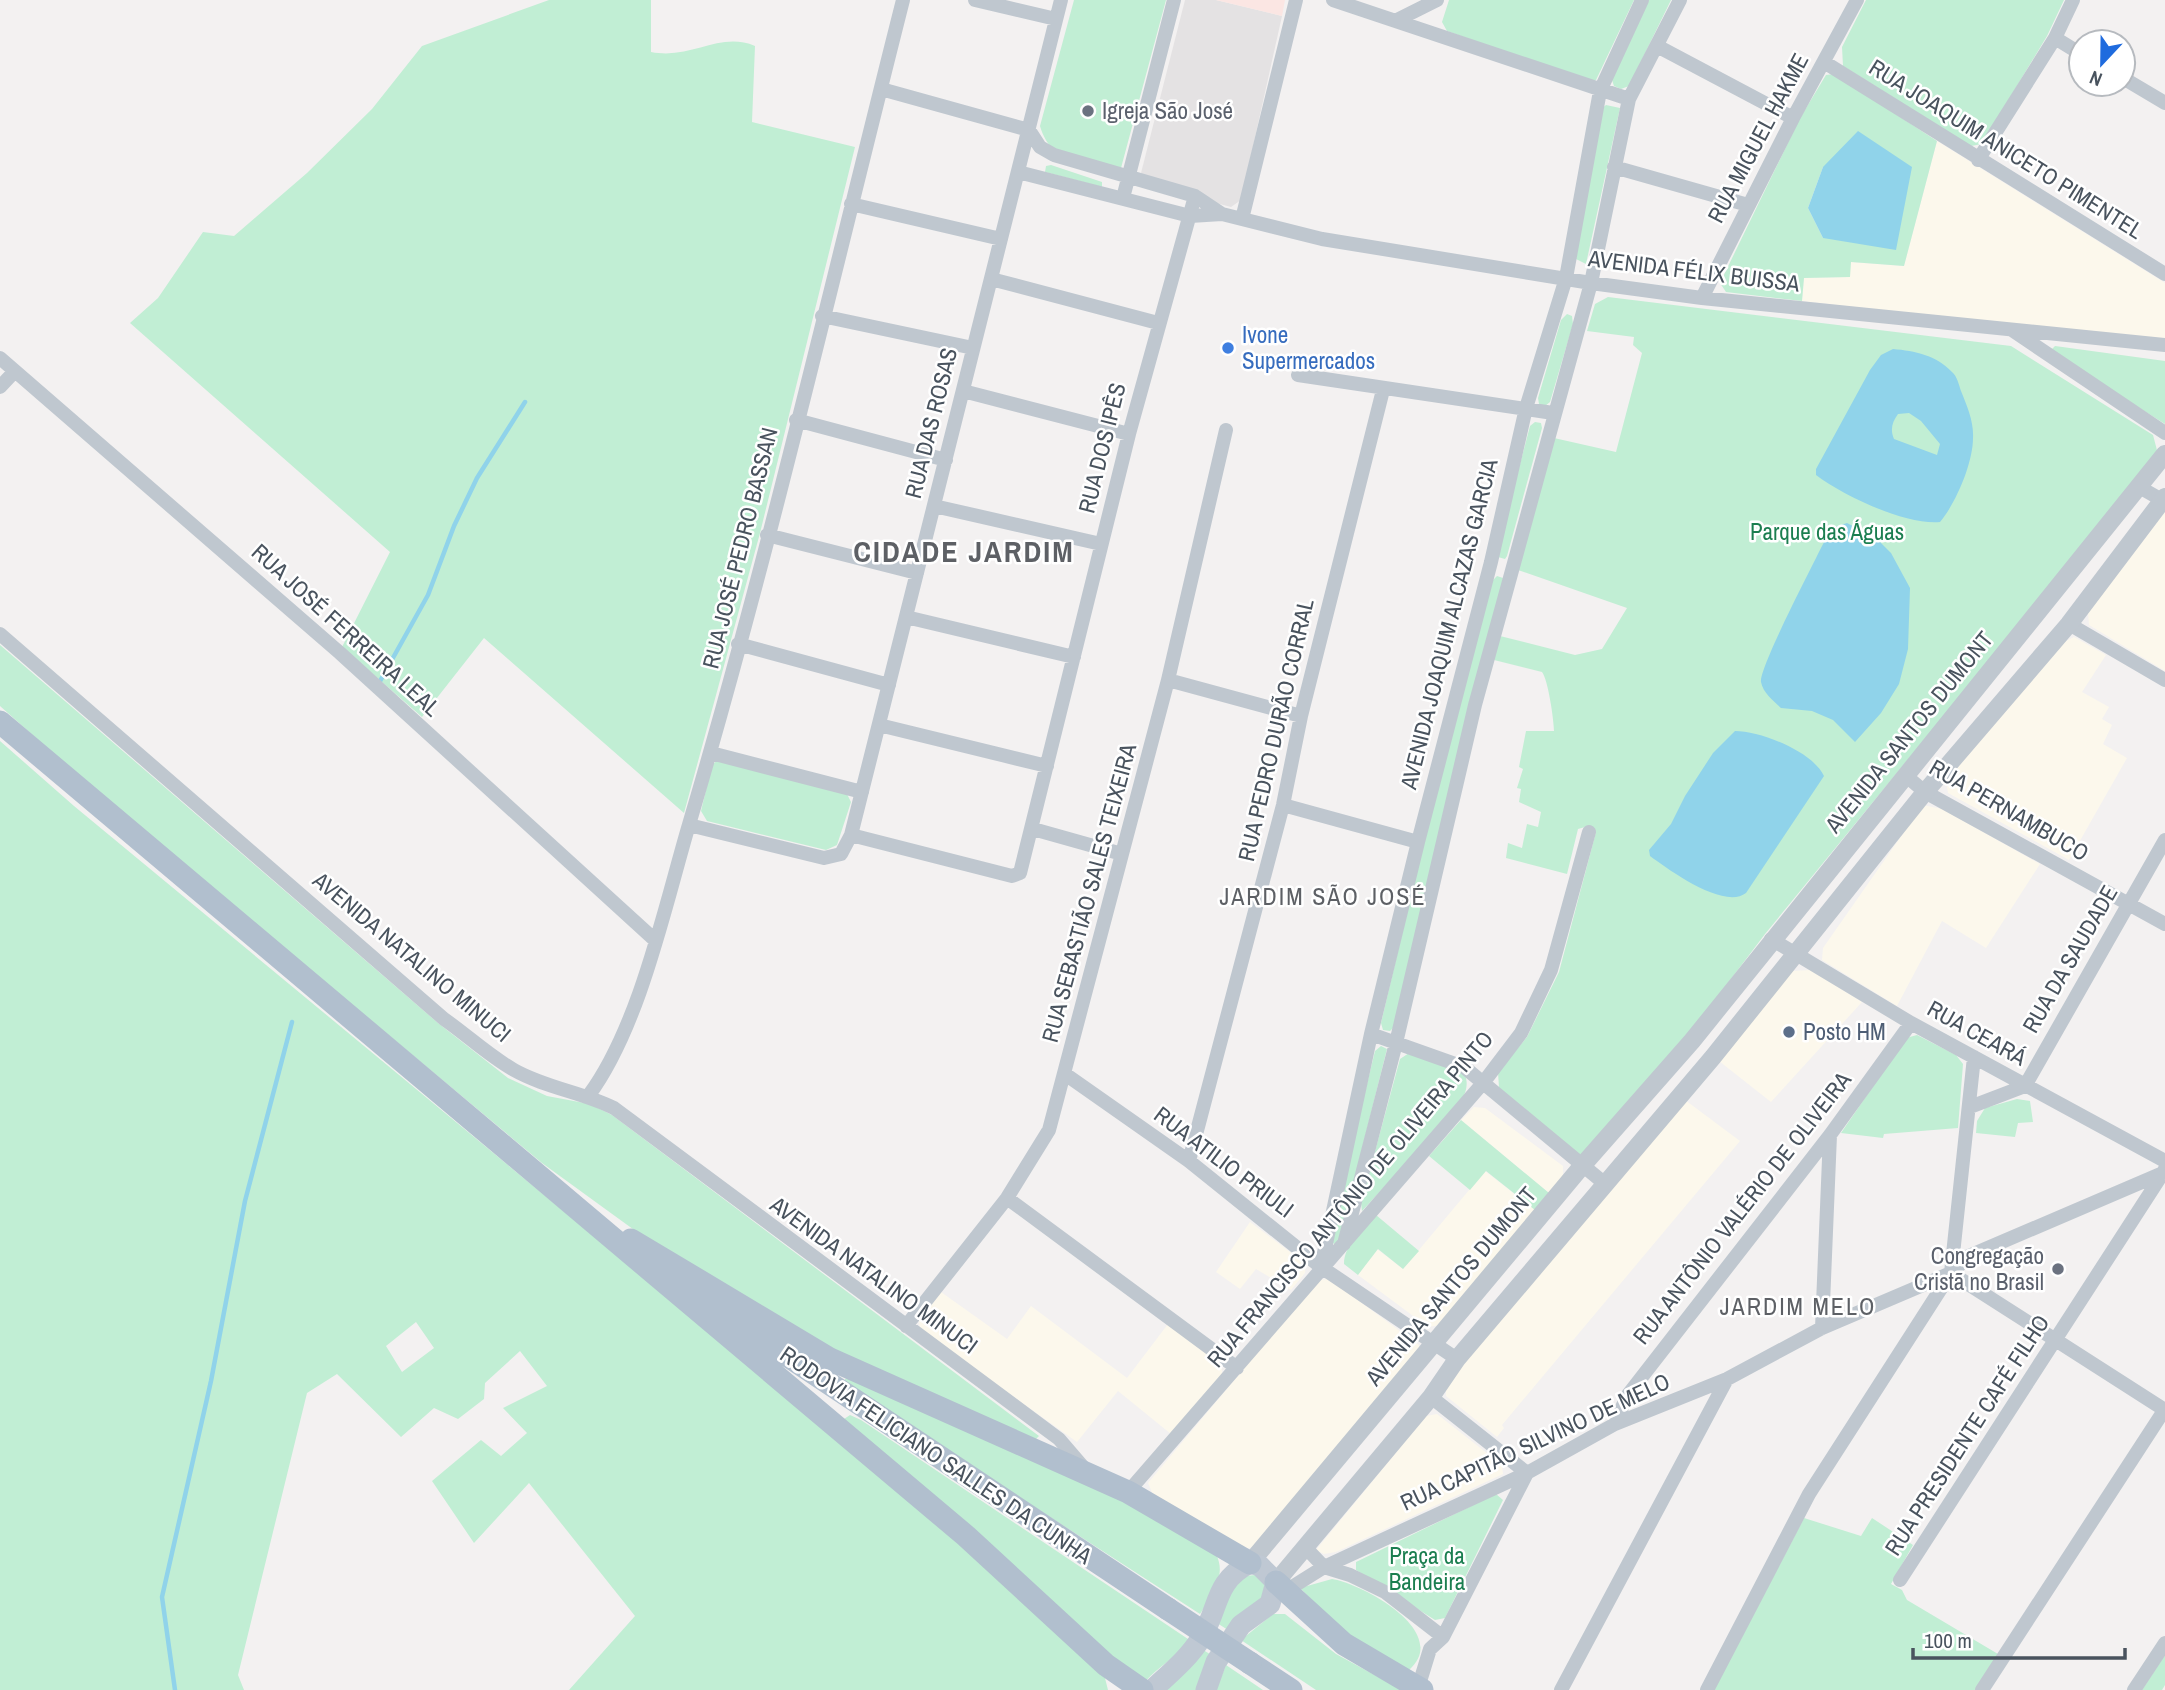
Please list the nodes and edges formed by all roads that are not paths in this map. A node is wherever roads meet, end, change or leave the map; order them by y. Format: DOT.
graph roads {
  1 [pos="903,0"];
  2 [pos="975,0"];
  3 [pos="1061,0"];
  4 [pos="1174,0"];
  5 [pos="1296,0"];
  6 [pos="1333,0"];
  7 [pos="1437,0"];
  8 [pos="1642,0"];
  9 [pos="1680,0"];
  10 [pos="1857,0"];
  11 [pos="2073,0"];
  12 [pos="1056,19"];
  13 [pos="1397,20"];
  14 [pos="2054,38"];
  15 [pos="1657,46"];
  16 [pos="2067,46"];
  17 [pos="1824,62"];
  18 [pos="2137,86"];
  19 [pos="881,89"];
  20 [pos="1600,91"];
  21 [pos="1629,99"];
  22 [pos="2165,103"];
  23 [pos="1793,118"];
  24 [pos="1029,130"];
  25 [pos="1979,160"];
  26 [pos="1614,167"];
  27 [pos="1018,172"];
  28 [pos="1129,176"];
  29 [pos="1195,196"];
  30 [pos="1123,198"];
  31 [pos="851,204"];
  32 [pos="1748,205"];
  33 [pos="1222,214"];
  34 [pos="1190,216"];
  35 [pos="1242,219"];
  36 [pos="1001,239"];
  37 [pos="2165,274"];
  38 [pos="1566,278"];
  39 [pos="991,279"];
  40 [pos="1591,283"];
  41 [pos="1702,298"];
  42 [pos="822,316"];
  43 [pos="1158,323"];
  44 [pos="2008,327"];
  45 [pos="2165,345"];
  46 [pos="973,348"];
  47 [pos="0,358"];
  48 [pos="15,371"];
  49 [pos="1298,375"];
  50 [pos="0,387"];
  51 [pos="1383,390"];
  52 [pos="963,391"];
  53 [pos="1526,408"];
  54 [pos="1553,413"];
  55 [pos="796,420"];
  56 [pos="1226,430"];
  57 [pos="2165,433"];
  58 [pos="1129,434"];
  59 [pos="2165,454"];
  60 [pos="946,460"];
  61 [pos="2141,488"];
  62 [pos="2163,498"];
  63 [pos="934,506"];
  64 [pos="767,534"];
  65 [pos="1101,544"];
  66 [pos="1491,562"];
  67 [pos="1511,568"];
  68 [pos="917,573"];
  69 [pos="906,617"];
  70 [pos="2069,624"];
  71 [pos="0,634"];
  72 [pos="738,644"];
  73 [pos="1074,657"];
  74 [pos="1168,680"];
  75 [pos="2165,680"];
  76 [pos="889,685"];
  77 [pos="1301,716"];
  78 [pos="0,722"];
  79 [pos="879,726"];
  80 [pos="711,752"];
  81 [pos="1047,766"];
  82 [pos="1905,775"];
  83 [pos="862,792"];
  84 [pos="1925,792"];
  85 [pos="1283,805"];
  86 [pos="689,825"];
  87 [pos="1033,829"];
  88 [pos="1589,832"];
  89 [pos="851,835"];
  90 [pos="2165,839"];
  91 [pos="1418,842"];
  92 [pos="1122,854"];
  93 [pos="2128,903"];
  94 [pos="2165,924"];
  95 [pos="1771,939"];
  96 [pos="656,941"];
  97 [pos="1795,954"];
  98 [pos="1911,1023"];
  99 [pos="1371,1034"];
  100 [pos="1692,1041"];
  101 [pos="1396,1043"];
  102 [pos="1713,1057"];
  103 [pos="1974,1057"];
  104 [pos="1065,1074"];
  105 [pos="1483,1083"];
  106 [pos="2025,1086"];
  107 [pos="589,1096"];
  108 [pos="1969,1107"];
  109 [pos="1830,1135"];
  110 [pos="1189,1161"];
  111 [pos="1582,1166"];
  112 [pos="2164,1168"];
  113 [pos="1604,1184"];
  114 [pos="1007,1198"];
  115 [pos="585,1214"];
  116 [pos="1344,1244"];
  117 [pos="1321,1267"];
  118 [pos="1951,1273"];
  119 [pos="906,1326"];
  120 [pos="1822,1328"];
  121 [pos="2058,1338"];
  122 [pos="1436,1343"];
  123 [pos="1457,1359"];
  124 [pos="1237,1368"];
  125 [pos="1727,1379"];
  126 [pos="1431,1397"];
  127 [pos="2165,1410"];
  128 [pos="1615,1424"];
  129 [pos="1527,1473"];
  130 [pos="1089,1474"];
  131 [pos="1128,1492"];
  132 [pos="1306,1548"];
  133 [pos="1250,1563"];
  134 [pos="1324,1567"];
  135 [pos="1900,1580"];
  136 [pos="1276,1592"];
  137 [pos="1443,1637"];
  138 [pos="2165,1643"];
  139 [pos="1106,1665"];
  140 [pos="1420,1689"];
  141 [pos="1117,1690"];
  142 [pos="1142,1690"];
  143 [pos="1152,1690"];
  144 [pos="1206,1690"];
  145 [pos="1291,1690"];
  146 [pos="1561,1690"];
  147 [pos="1707,1690"];
  148 [pos="1982,1690"];
  149 [pos="2134,1690"];
  1 -- 19 [label="street, RUA JOSÉ PEDRO BASSAN"];
  2 -- 12 [label="street"];
  3 -- 12 [label="street, RUA DAS ROSAS"];
  4 -- 28 [label="street"];
  5 -- 35 [label="street"];
  6 -- 13 [label="street"];
  7 -- 13 [label="street"];
  8 -- 20 [label="street, AVENIDA JOAQUIM ALCAZAS GARCIA"];
  9 -- 15 [label="street, AVENIDA JOAQUIM ALCAZAS GARCIA"];
  10 -- 17 [label="street, RUA MIGUEL HAKME"];
  11 -- 14 [label="street"];
  12 -- 24 [label="street, RUA DAS ROSAS"];
  13 -- 20 [label="street"];
  14 -- 16 [label="street"];
  14 -- 25 [label="street"];
  15 -- 21 [label="street, AVENIDA JOAQUIM ALCAZAS GARCIA"];
  15 -- 23 [label="street"];
  17 -- 23 [label="street, RUA MIGUEL HAKME"];
  17 -- 25 [label="street, RUA JOAQUIM ANICETO PIMENTEL"];
  18 -- 22 [label="street"];
  19 -- 24 [label="street"];
  19 -- 31 [label="street, RUA JOSÉ PEDRO BASSAN"];
  20 -- 21 [label="street"];
  20 -- 38 [label="street, AVENIDA JOAQUIM ALCAZAS GARCIA"];
  21 -- 26 [label="street, AVENIDA JOAQUIM ALCAZAS GARCIA"];
  23 -- 32 [label="street, RUA MIGUEL HAKME"];
  24 -- 27 [label="street, RUA DAS ROSAS"];
  24 -- 28 [label="street, AVENIDA FÉLIX BUISSA"];
  25 -- 37 [label="street, RUA JOAQUIM ANICETO PIMENTEL"];
  26 -- 32 [label="street"];
  26 -- 40 [label="street, AVENIDA JOAQUIM ALCAZAS GARCIA"];
  27 -- 30 [label="street, AVENIDA FÉLIX BUISSA"];
  27 -- 36 [label="street, RUA DAS ROSAS"];
  28 -- 29 [label="street, AVENIDA FÉLIX BUISSA"];
  28 -- 30 [label="street"];
  29 -- 33 [label="street, AVENIDA FÉLIX BUISSA"];
  29 -- 34 [label="street, RUA DOS IPÊS"];
  30 -- 34 [label="street, AVENIDA FÉLIX BUISSA"];
  31 -- 36 [label="street"];
  31 -- 42 [label="street, RUA JOSÉ PEDRO BASSAN"];
  32 -- 41 [label="street, RUA MIGUEL HAKME"];
  33 -- 34 [label="street, AVENIDA FÉLIX BUISSA"];
  33 -- 35 [label="street, AVENIDA FÉLIX BUISSA"];
  34 -- 43 [label="street, RUA DOS IPÊS"];
  35 -- 38 [label="street, AVENIDA FÉLIX BUISSA"];
  36 -- 39 [label="street, RUA DAS ROSAS"];
  38 -- 40 [label="street, AVENIDA FÉLIX BUISSA"];
  38 -- 53 [label="street, AVENIDA JOAQUIM ALCAZAS GARCIA"];
  39 -- 43 [label="street"];
  39 -- 46 [label="street, RUA DAS ROSAS"];
  40 -- 41 [label="street, AVENIDA FÉLIX BUISSA"];
  40 -- 54 [label="street, AVENIDA JOAQUIM ALCAZAS GARCIA"];
  41 -- 44 [label="street, AVENIDA FÉLIX BUISSA"];
  42 -- 46 [label="street"];
  42 -- 55 [label="street, RUA JOSÉ PEDRO BASSAN"];
  43 -- 58 [label="street, RUA DOS IPÊS"];
  44 -- 45 [label="street, AVENIDA FÉLIX BUISSA"];
  44 -- 57 [label="street"];
  46 -- 52 [label="street, RUA DAS ROSAS"];
  47 -- 48 [label="street, RUA JOSÉ FERREIRA LEAL"];
  48 -- 50 [label="street"];
  48 -- 96 [label="street, RUA JOSÉ FERREIRA LEAL"];
  49 -- 51 [label="street"];
  51 -- 53 [label="street"];
  51 -- 77 [label="street, RUA PEDRO DURÃO CORRAL"];
  52 -- 58 [label="street"];
  52 -- 60 [label="street, RUA DAS ROSAS"];
  53 -- 54 [label="street"];
  53 -- 66 [label="street, AVENIDA JOAQUIM ALCAZAS GARCIA"];
  54 -- 67 [label="street, AVENIDA JOAQUIM ALCAZAS GARCIA"];
  55 -- 60 [label="street"];
  55 -- 64 [label="street, RUA JOSÉ PEDRO BASSAN"];
  56 -- 74 [label="street, RUA SEBASTIÃO SALES TEIXEIRA"];
  58 -- 65 [label="street, RUA DOS IPÊS"];
  59 -- 61 [label="street, AVENIDA SANTOS DUMONT"];
  60 -- 63 [label="street, RUA DAS ROSAS"];
  61 -- 62 [label="street"];
  61 -- 82 [label="street, AVENIDA SANTOS DUMONT"];
  62 -- 70 [label="street"];
  63 -- 65 [label="street"];
  63 -- 68 [label="street, RUA DAS ROSAS"];
  64 -- 68 [label="street"];
  64 -- 72 [label="street, RUA JOSÉ PEDRO BASSAN"];
  65 -- 73 [label="street, RUA DOS IPÊS"];
  66 -- 67 [label="street"];
  66 -- 91 [label="street, AVENIDA JOAQUIM ALCAZAS GARCIA"];
  67 -- 101 [label="street, AVENIDA JOAQUIM ALCAZAS GARCIA"];
  68 -- 69 [label="street, RUA DAS ROSAS"];
  69 -- 73 [label="street"];
  69 -- 76 [label="street, RUA DAS ROSAS"];
  70 -- 75 [label="street"];
  70 -- 84 [label="street"];
  71 -- 107 [label="street, AVENIDA NATALINO MINUCI"];
  72 -- 76 [label="street"];
  72 -- 80 [label="street, RUA JOSÉ PEDRO BASSAN"];
  73 -- 81 [label="street, RUA DOS IPÊS"];
  74 -- 77 [label="street"];
  74 -- 92 [label="street, RUA SEBASTIÃO SALES TEIXEIRA"];
  76 -- 79 [label="street, RUA DAS ROSAS"];
  77 -- 85 [label="street, RUA PEDRO DURÃO CORRAL"];
  78 -- 115 [label="main road"];
  79 -- 81 [label="street"];
  79 -- 83 [label="street, RUA DAS ROSAS"];
  80 -- 83 [label="street"];
  80 -- 86 [label="street, RUA JOSÉ PEDRO BASSAN"];
  81 -- 87 [label="street, RUA DOS IPÊS"];
  82 -- 84 [label="street, RUA PERNAMBUCO"];
  82 -- 95 [label="street, AVENIDA SANTOS DUMONT"];
  83 -- 89 [label="street, RUA DAS ROSAS"];
  84 -- 93 [label="street, RUA PERNAMBUCO"];
  84 -- 97 [label="street"];
  85 -- 91 [label="street"];
  85 -- 110 [label="street, RUA PEDRO DURÃO CORRAL"];
  86 -- 89 [label="street, RUA DAS ROSAS"];
  86 -- 96 [label="street, RUA JOSÉ PEDRO BASSAN"];
  87 -- 89 [label="street, RUA DOS IPÊS"];
  87 -- 92 [label="street"];
  88 -- 105 [label="street, RUA FRANCISCO ANTÔNIO DE OLIVEIRA PINTO"];
  90 -- 93 [label="street, RUA DA SAUDADE"];
  91 -- 99 [label="street, AVENIDA JOAQUIM ALCAZAS GARCIA"];
  92 -- 104 [label="street, RUA SEBASTIÃO SALES TEIXEIRA"];
  93 -- 94 [label="street, RUA PERNAMBUCO"];
  93 -- 106 [label="street, RUA DA SAUDADE"];
  95 -- 97 [label="street, RUA CEARÁ"];
  95 -- 100 [label="street, AVENIDA SANTOS DUMONT"];
  96 -- 107 [label="street, RUA JOSÉ PEDRO BASSAN"];
  97 -- 98 [label="street, RUA CEARÁ"];
  97 -- 102 [label="street"];
  98 -- 103 [label="street, RUA CEARÁ"];
  98 -- 109 [label="street, RUA ANTÔNIO VALÉRIO DE OLIVEIRA"];
  99 -- 101 [label="street"];
  99 -- 117 [label="street, AVENIDA JOAQUIM ALCAZAS GARCIA"];
  100 -- 102 [label="street"];
  100 -- 111 [label="street, AVENIDA SANTOS DUMONT"];
  101 -- 105 [label="street"];
  101 -- 116 [label="street, AVENIDA JOAQUIM ALCAZAS GARCIA"];
  102 -- 113 [label="street"];
  103 -- 106 [label="street, RUA CEARÁ"];
  103 -- 108 [label="street"];
  104 -- 110 [label="street, RUA ATILIO PRIULI"];
  104 -- 114 [label="street, RUA SEBASTIÃO SALES TEIXEIRA"];
  105 -- 111 [label="street"];
  105 -- 116 [label="street, RUA FRANCISCO ANTÔNIO DE OLIVEIRA PINTO"];
  106 -- 108 [label="street"];
  106 -- 112 [label="street, RUA CEARÁ"];
  107 -- 119 [label="street, AVENIDA NATALINO MINUCI"];
  108 -- 118 [label="street"];
  109 -- 120 [label="street"];
  109 -- 128 [label="street, RUA ANTÔNIO VALÉRIO DE OLIVEIRA"];
  110 -- 117 [label="street, RUA ATILIO PRIULI"];
  111 -- 113 [label="street"];
  111 -- 122 [label="street, AVENIDA SANTOS DUMONT"];
  112 -- 118 [label="street, RUA CAPITÃO SILVINO DE MELO"];
  112 -- 121 [label="street, RUA PRESIDENTE CAFÉ FILHO"];
  113 -- 123 [label="street"];
  114 -- 119 [label="street, RUA SEBASTIÃO SALES TEIXEIRA"];
  114 -- 124 [label="street"];
  115 -- 130 [label="main road"];
  115 -- 139 [label="main road"];
  115 -- 145 [label="main road, RODOVIA FELICIANO SALLES DA CUNHA, bridge"];
  116 -- 117 [label="street, RUA FRANCISCO ANTÔNIO DE OLIVEIRA PINTO"];
  117 -- 122 [label="street, RUA ATILIO PRIULI"];
  117 -- 124 [label="street, RUA FRANCISCO ANTÔNIO DE OLIVEIRA PINTO"];
  118 -- 120 [label="street, RUA CAPITÃO SILVINO DE MELO"];
  118 -- 121 [label="street"];
  118 -- 147 [label="street"];
  119 -- 130 [label="street, AVENIDA NATALINO MINUCI"];
  120 -- 125 [label="street, RUA CAPITÃO SILVINO DE MELO"];
  121 -- 127 [label="street"];
  121 -- 135 [label="street, RUA PRESIDENTE CAFÉ FILHO"];
  122 -- 123 [label="street, RUA ATILIO PRIULI"];
  122 -- 133 [label="street, AVENIDA SANTOS DUMONT"];
  123 -- 126 [label="street"];
  124 -- 131 [label="street, RUA FRANCISCO ANTÔNIO DE OLIVEIRA PINTO"];
  125 -- 128 [label="street, RUA CAPITÃO SILVINO DE MELO"];
  125 -- 146 [label="street"];
  126 -- 129 [label="street"];
  126 -- 132 [label="street"];
  127 -- 148 [label="street"];
  128 -- 129 [label="street, RUA CAPITÃO SILVINO DE MELO"];
  129 -- 134 [label="street, RUA CAPITÃO SILVINO DE MELO"];
  129 -- 137 [label="street"];
  130 -- 131 [label="main road"];
  131 -- 133 [label="main road"];
  132 -- 134 [label="street"];
  132 -- 136 [label="street"];
  133 -- 136 [label="main road"];
  133 -- 143 [label="main road"];
  134 -- 136 [label="street, RUA CAPITÃO SILVINO DE MELO"];
  134 -- 137 [label="street"];
  136 -- 140 [label="main road"];
  136 -- 144 [label="main road"];
  137 -- 140 [label="street"];
  138 -- 149 [label="street"];
  139 -- 141 [label="main road"];
  139 -- 142 [label="main road"];
}
